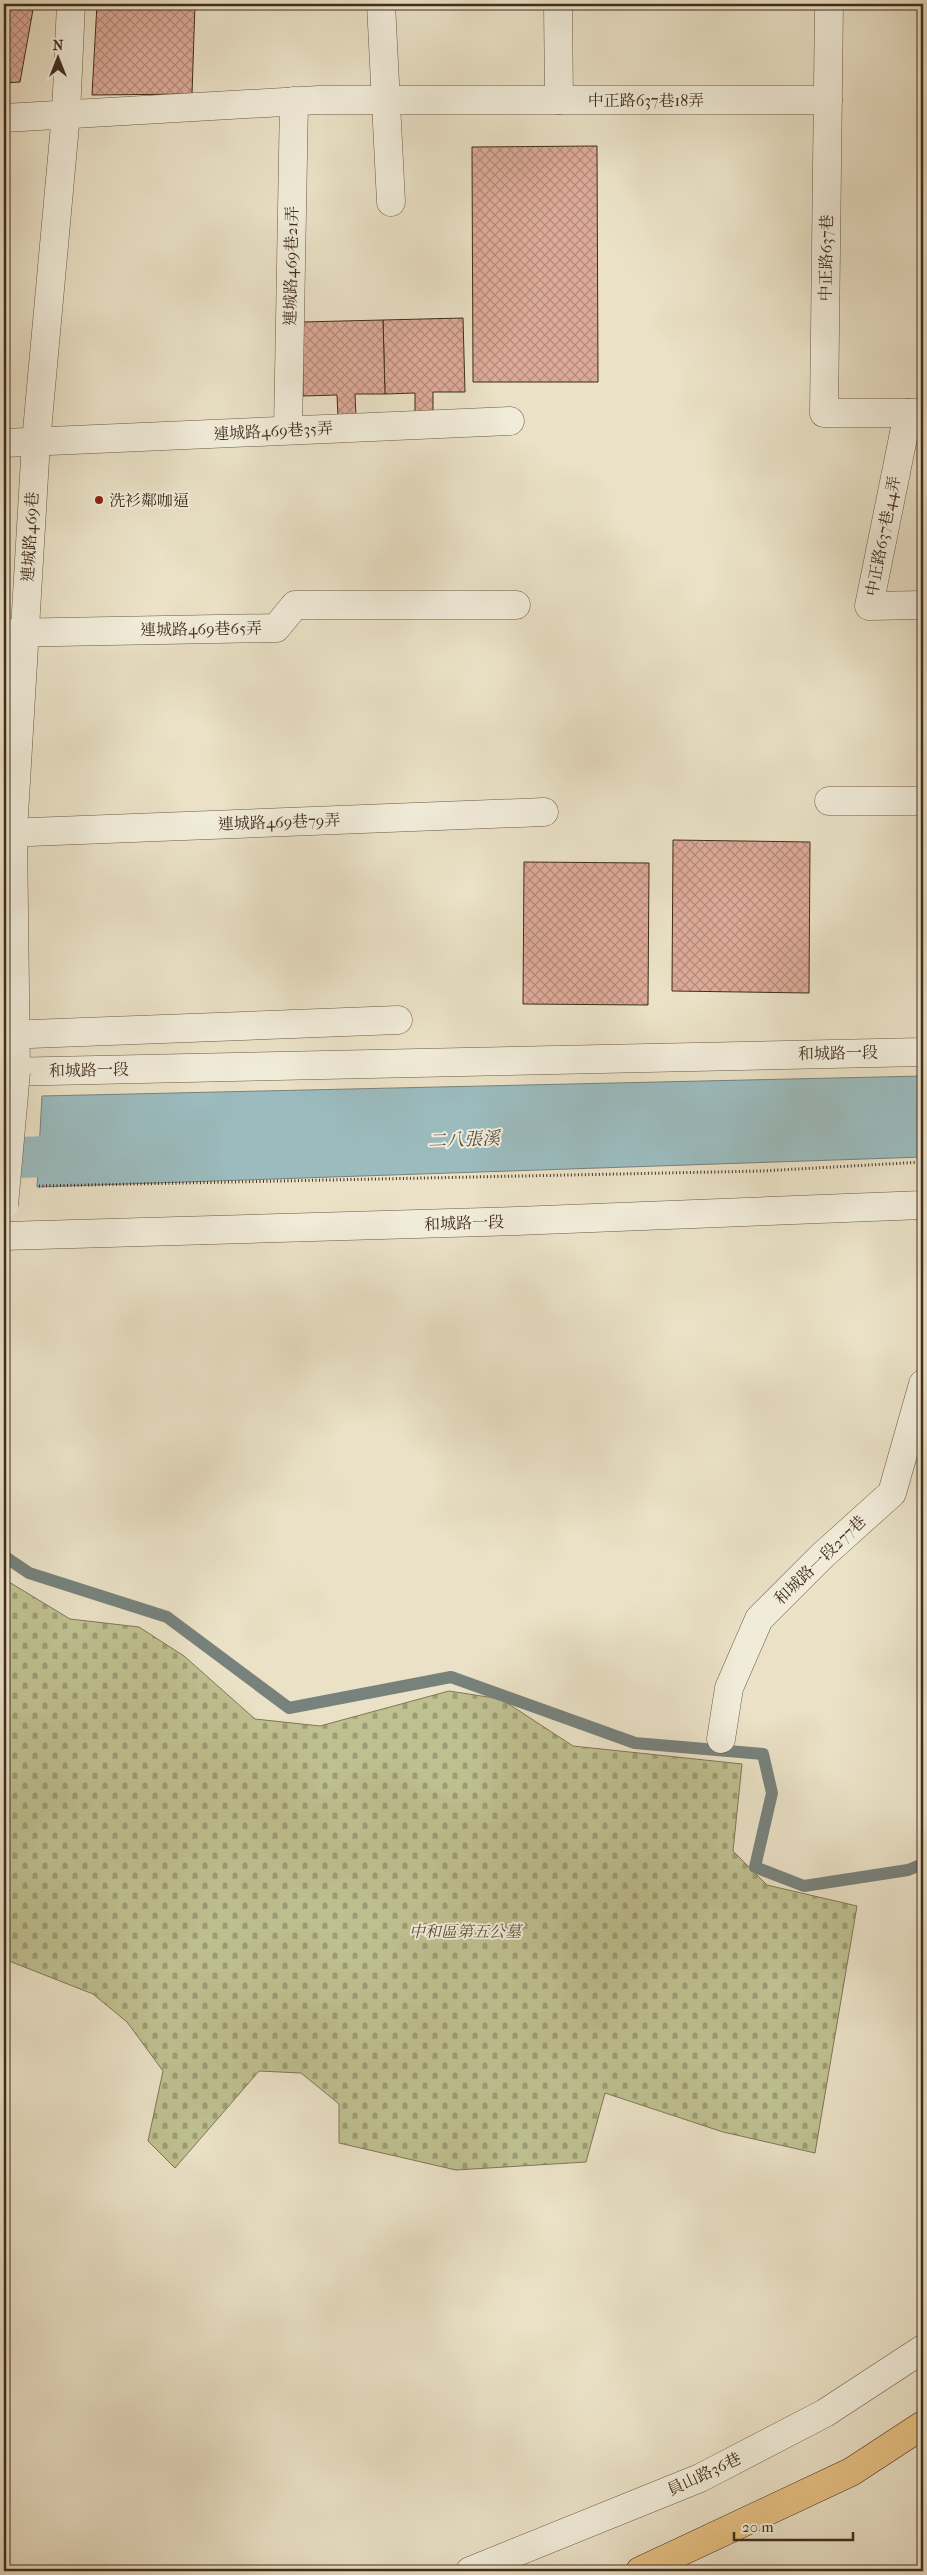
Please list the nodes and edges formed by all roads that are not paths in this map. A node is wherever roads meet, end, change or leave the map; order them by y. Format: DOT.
graph roads {
  1 [pos="71,4"];
  2 [pos="381,4"];
  3 [pos="558,4"];
  4 [pos="829,4"];
  5 [pos="384,100"];
  6 [pos="559,100"];
  7 [pos="828,100"];
  8 [pos="294,101"];
  9 [pos="66,114"];
  10 [pos="4,118"];
  11 [pos="391,202"];
  12 [pos="915,413"];
  13 [pos="510,421"];
  14 [pos="288,430"];
  15 [pos="4,442"];
  16 [pos="36,442"];
  17 [pos="516,605"];
  18 [pos="923,605"];
  19 [pos="14,633"];
  20 [pos="923,801"];
  21 [pos="829,802"];
  22 [pos="544,812"];
  23 [pos="9,833"];
  24 [pos="398,1020"];
  25 [pos="10,1034"];
  26 [pos="923,1052"];
  27 [pos="10,1072"];
  28 [pos="4,1205"];
  29 [pos="923,1205"];
  30 [pos="4,1236"];
  31 [pos="923,1384"];
  32 [pos="721,1739"];
  33 [pos="923,2350"];
  34 [pos="923,2425"];
  35 [pos="664,2558"];
  36 [pos="470,2571"];
  37 [pos="628,2571"];
  38 [pos="640,2571"];
  1 -- 9 [label="street, 連城路469巷"];
  2 -- 5 [label="street"];
  3 -- 6 [label="street"];
  4 -- 7 [label="street, 中正路637巷"];
  5 -- 6 [label="street"];
  5 -- 8 [label="street"];
  5 -- 11 [label="street"];
  6 -- 7 [label="street, 中正路637巷18弄"];
  7 -- 12 [label="street, 中正路637巷"];
  8 -- 9 [label="street"];
  8 -- 14 [label="street, 連城路469巷21弄"];
  9 -- 10 [label="street"];
  9 -- 16 [label="street, 連城路469巷"];
  12 -- 18 [label="street, 中正路637巷44弄"];
  13 -- 14 [label="street, 連城路469巷35弄"];
  14 -- 16 [label="street, 連城路469巷35弄"];
  15 -- 16 [label="street, 連城路469巷35弄"];
  16 -- 19 [label="street, 連城路469巷"];
  17 -- 19 [label="street, 連城路469巷65弄"];
  19 -- 23 [label="street, 連城路469巷"];
  20 -- 21 [label="street"];
  22 -- 23 [label="street, 連城路469巷79弄"];
  23 -- 25 [label="street, 連城路469巷"];
  24 -- 25 [label="street"];
  25 -- 27 [label="street, 連城路469巷"];
  26 -- 27 [label="street, 和城路一段"];
  27 -- 28 [label="street, 連城路469巷, bridge"];
  29 -- 30 [label="street, 和城路一段"];
  31 -- 32 [label="street, 和城路一段277巷"];
  33 -- 36 [label="street, 員山路36巷"];
  34 -- 35 [label="highway"];
  35 -- 37 [label="highway"];
  35 -- 38 [label="highway"];
}
